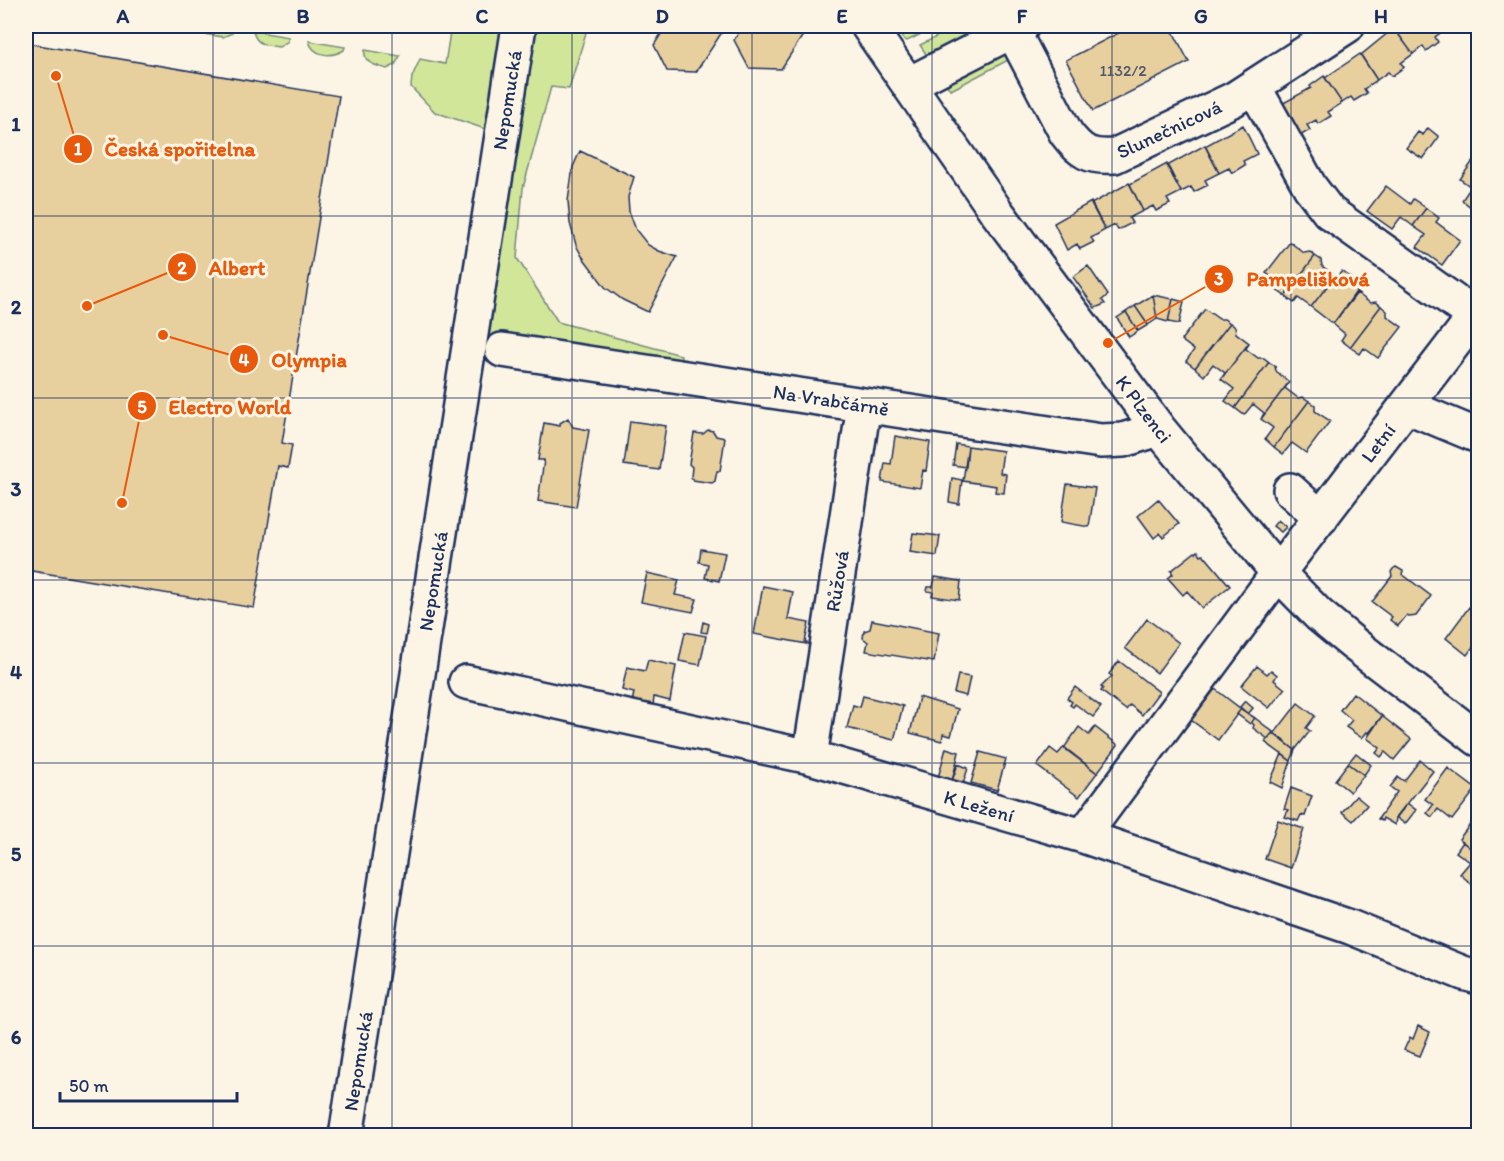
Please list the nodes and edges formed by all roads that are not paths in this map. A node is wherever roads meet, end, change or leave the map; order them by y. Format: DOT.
graph roads {
  1 [pos="519,26"];
  2 [pos="868,26"];
  3 [pos="1347,26"];
  4 [pos="1015,27"];
  5 [pos="909,84"];
  6 [pos="1254,87"];
  7 [pos="1477,314"];
  8 [pos="502,350"];
  9 [pos="864,405"];
  10 [pos="1407,406"];
  11 [pos="1159,429"];
  12 [pos="1479,436"];
  13 [pos="1290,490"];
  14 [pos="1321,518"];
  15 [pos="1278,573"];
  16 [pos="466,682"];
  17 [pos="1479,739"];
  18 [pos="810,757"];
  19 [pos="1083,836"];
  20 [pos="1479,977"];
  21 [pos="346,1136"];
  1 -- 21 [label="street, Nepomucká"];
  2 -- 5 [label="street, K Plzenci"];
  3 -- 6 [label="street, Slunečnicová"];
  4 -- 5 [label="street"];
  4 -- 6 [label="street, Slunečnicová"];
  5 -- 11 [label="street, K Plzenci"];
  6 -- 7 [label="street"];
  7 -- 10 [label="street, Letní"];
  8 -- 9 [label="street, Na Vrabčárně"];
  9 -- 11 [label="street, Na Vrabčárně"];
  9 -- 18 [label="street, Růžová"];
  10 -- 12 [label="street"];
  10 -- 14 [label="street, Letní"];
  11 -- 15 [label="street, K Plzenci"];
  13 -- 14 [label="street"];
  14 -- 15 [label="street, Letní"];
  15 -- 17 [label="street, K Plzenci"];
  15 -- 19 [label="street, Letní"];
  16 -- 18 [label="street, K Ležení"];
  18 -- 19 [label="street, K Ležení"];
  19 -- 20 [label="street, K Ležení"];
}
